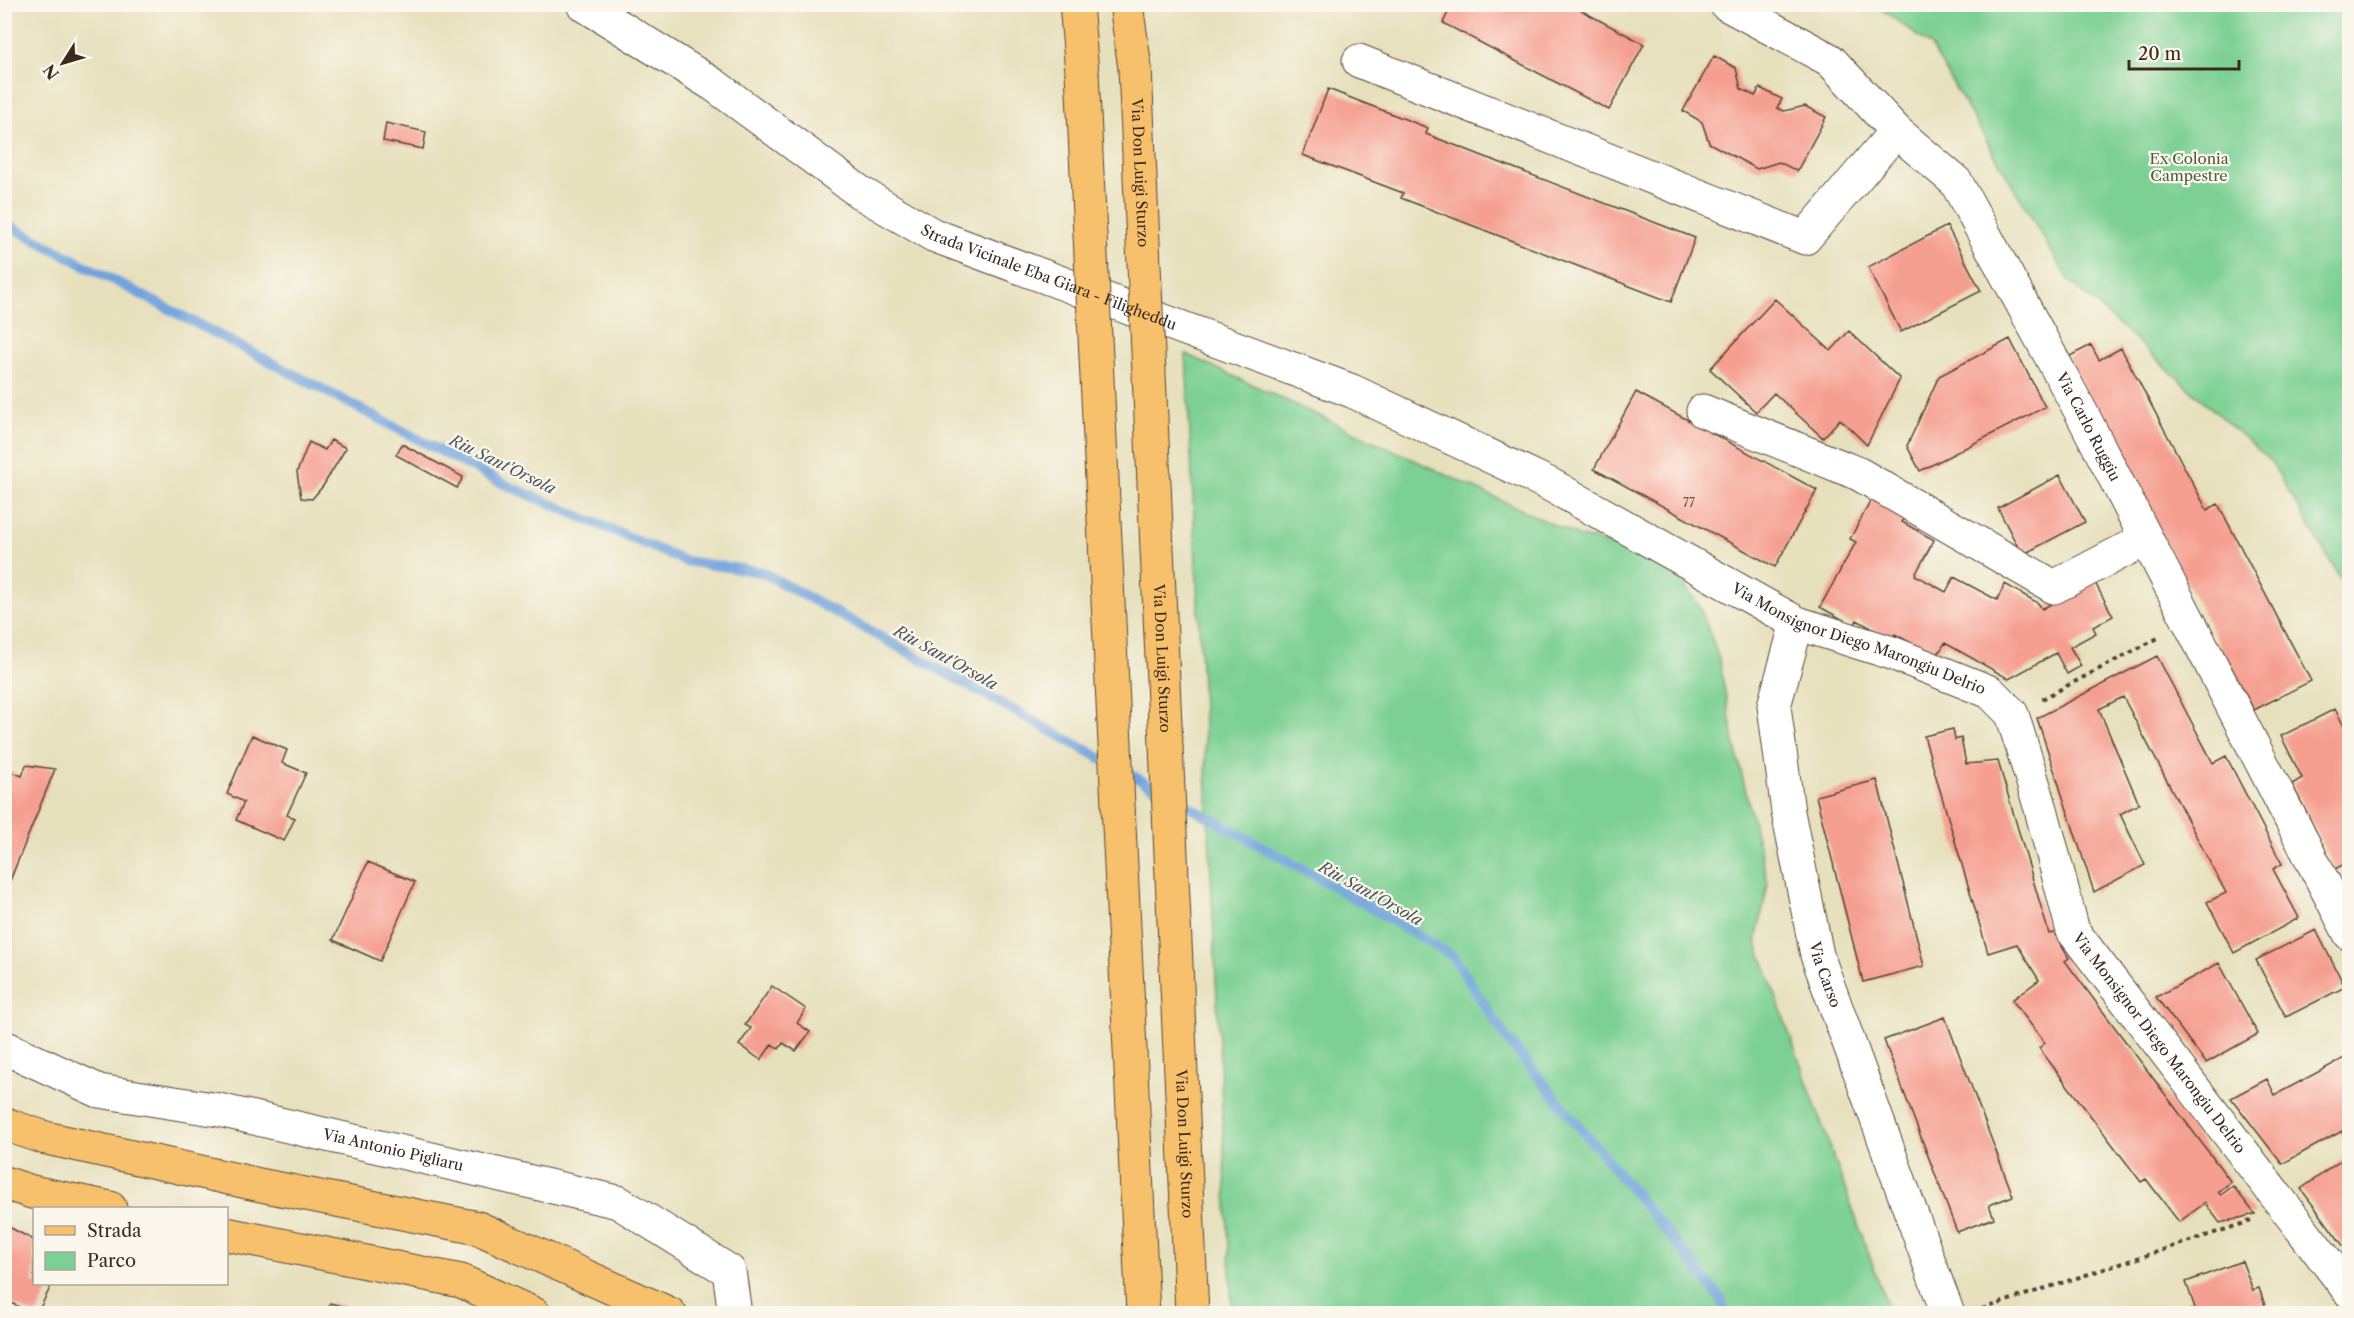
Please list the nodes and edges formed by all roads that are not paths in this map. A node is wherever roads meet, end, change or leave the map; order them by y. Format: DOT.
graph roads {
  1 [pos="583,4"];
  2 [pos="1076,4"];
  3 [pos="1126,4"];
  4 [pos="1726,4"];
  5 [pos="1359,61"];
  6 [pos="1896,131"];
  7 [pos="1703,411"];
  8 [pos="1549,484"];
  9 [pos="2146,539"];
  10 [pos="1797,622"];
  11 [pos="2349,934"];
  12 [pos="4,1047"];
  13 [pos="4,1124"];
  14 [pos="4,1183"];
  15 [pos="101,1207"];
  16 [pos="228,1234"];
  17 [pos="2349,1292"];
  18 [pos="1963,1312"];
  19 [pos="534,1314"];
  20 [pos="670,1314"];
  21 [pos="735,1314"];
  22 [pos="1143,1314"];
  23 [pos="1192,1314"];
  1 -- 8 [label="street, Strada Vicinale Eba Giara - Filigheddu"];
  2 -- 22 [label="main road, bridge"];
  3 -- 23 [label="main road, Via Don Luigi Sturzo, bridge"];
  4 -- 6 [label="street, Via Carlo Ruggiu"];
  5 -- 6 [label="street"];
  6 -- 9 [label="street, Via Carlo Ruggiu"];
  7 -- 9 [label="street"];
  8 -- 10 [label="street, Via Monsignor Diego Marongiu Delrio"];
  9 -- 11 [label="street, Via Carlo Ruggiu"];
  10 -- 17 [label="street, Via Monsignor Diego Marongiu Delrio"];
  10 -- 18 [label="street, Via Carso"];
  12 -- 21 [label="street, Via Antonio Pigliaru"];
  13 -- 20 [label="main road"];
  14 -- 15 [label="main road"];
  16 -- 19 [label="main road"];
}
